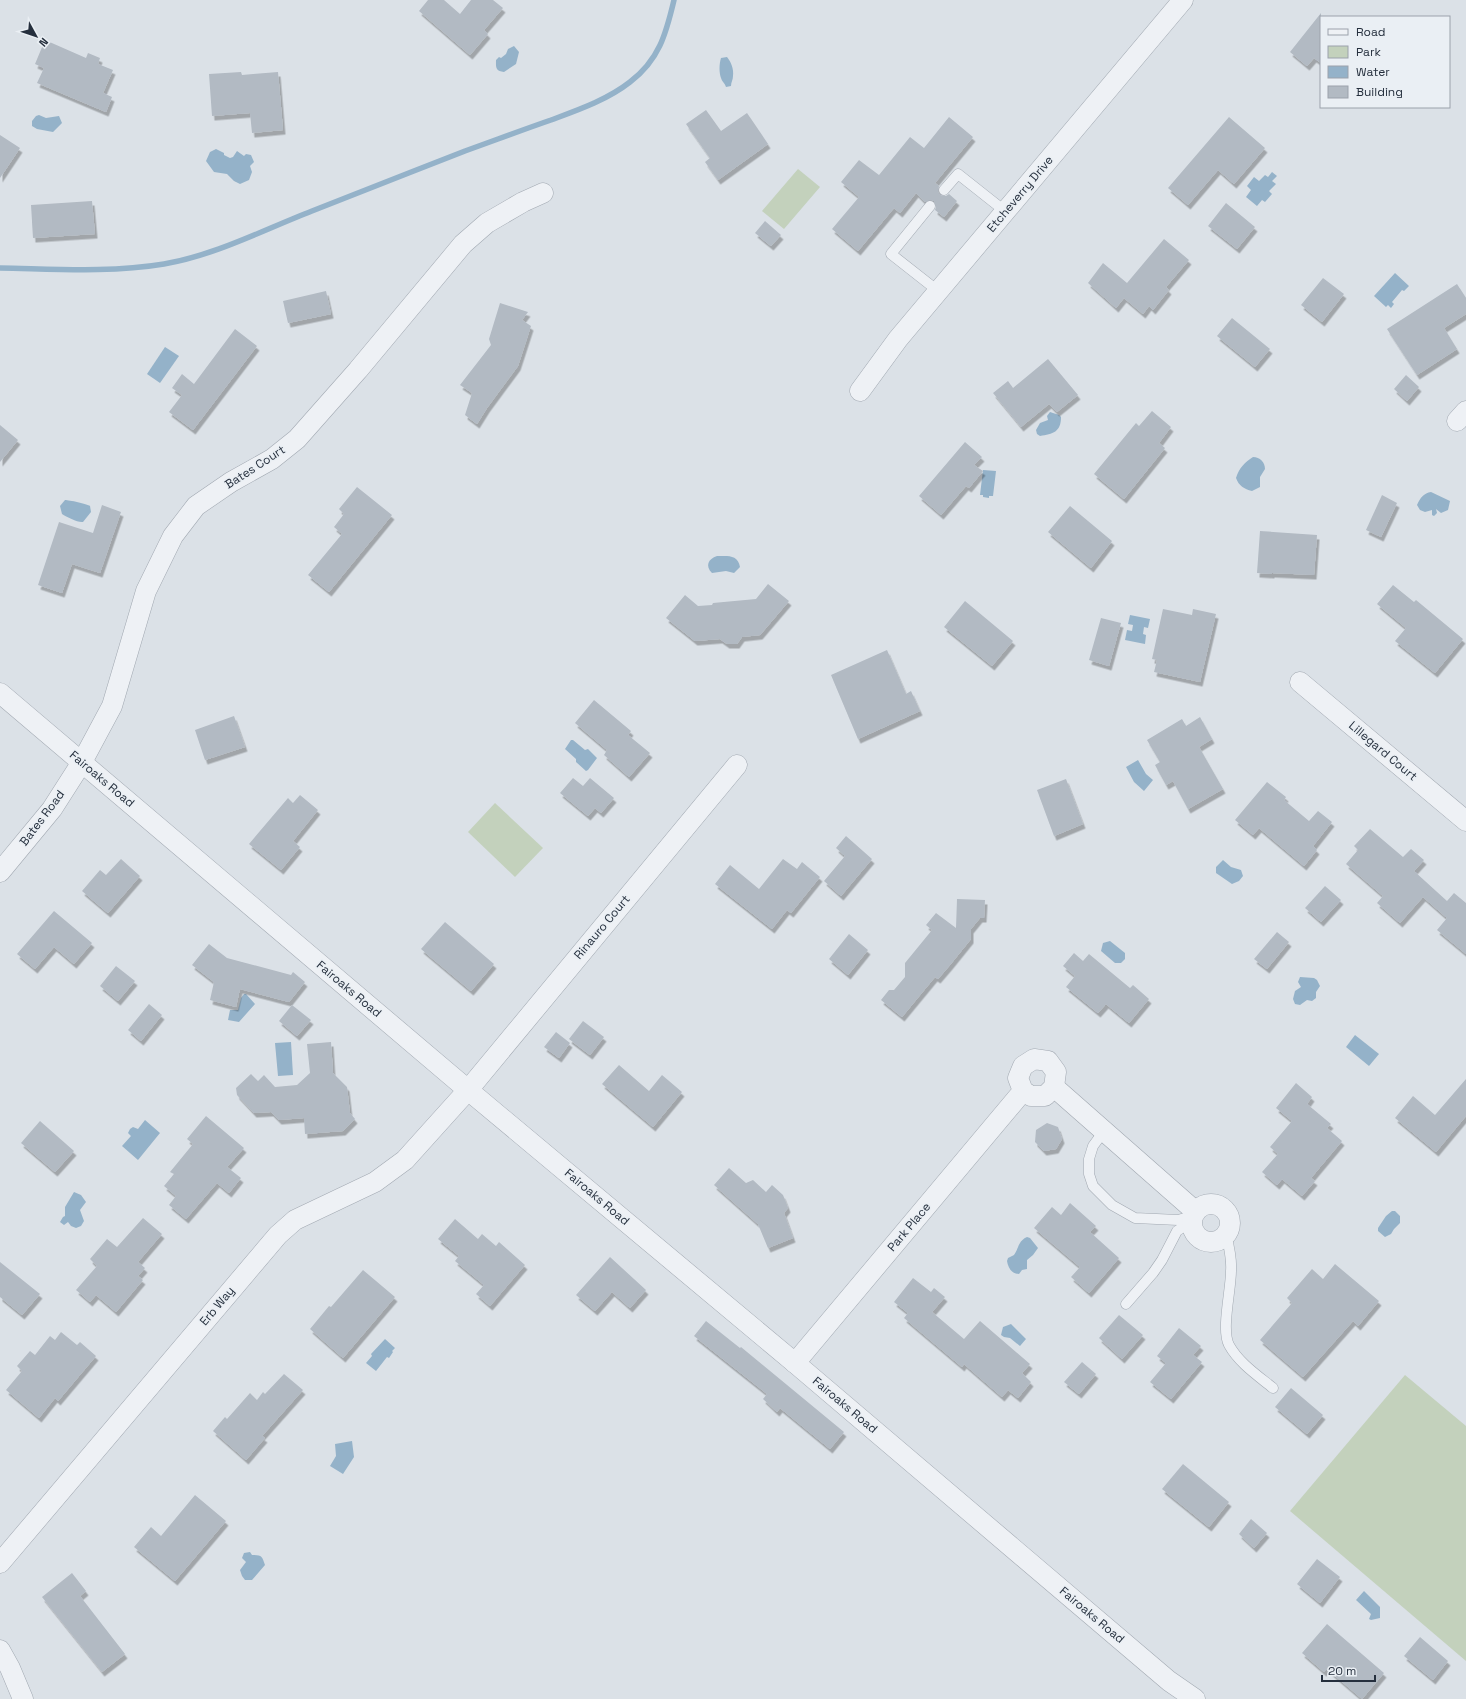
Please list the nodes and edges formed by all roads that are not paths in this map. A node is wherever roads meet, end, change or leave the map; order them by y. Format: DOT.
graph roads {
  1 [pos="1183,0"];
  2 [pos="944,190"];
  3 [pos="543,193"];
  4 [pos="930,206"];
  5 [pos="1006,212"];
  6 [pos="938,291"];
  7 [pos="860,391"];
  8 [pos="1300,682"];
  9 [pos="0,693"];
  10 [pos="82,762"];
  11 [pos="737,765"];
  12 [pos="1466,821"];
  13 [pos="0,872"];
  14 [pos="1054,1087"];
  15 [pos="468,1090"];
  16 [pos="1023,1091"];
  17 [pos="1104,1131"];
  18 [pos="1193,1219"];
  19 [pos="1226,1234"];
  20 [pos="1126,1304"];
  21 [pos="796,1363"];
  22 [pos="1273,1388"];
  23 [pos="0,1563"];
  24 [pos="0,1650"];
  25 [pos="23,1699"];
  26 [pos="1195,1699"];
  1 -- 5 [label="street, Etcheverry Drive"];
  2 -- 5 [label="lane"];
  3 -- 10 [label="street, Bates Court"];
  4 -- 6 [label="lane"];
  5 -- 6 [label="street, Etcheverry Drive"];
  6 -- 7 [label="street, Etcheverry Drive"];
  8 -- 12 [label="street, Lillegard Court"];
  9 -- 10 [label="street, Fairoaks Road"];
  10 -- 13 [label="street, Bates Road"];
  10 -- 15 [label="street, Fairoaks Road"];
  11 -- 15 [label="street, Rinauro Court"];
  14 -- 16 [label="street"];
  14 -- 16 [label="street"];
  14 -- 17 [label="street"];
  15 -- 21 [label="street, Fairoaks Road"];
  15 -- 23 [label="street, Erb Way"];
  16 -- 21 [label="street, Park Place"];
  17 -- 18 [label="street"];
  17 -- 18 [label="lane"];
  18 -- 19 [label="street"];
  18 -- 19 [label="street"];
  18 -- 20 [label="lane"];
  19 -- 22 [label="lane"];
  21 -- 26 [label="street, Fairoaks Road"];
  24 -- 25 [label="street"];
}
